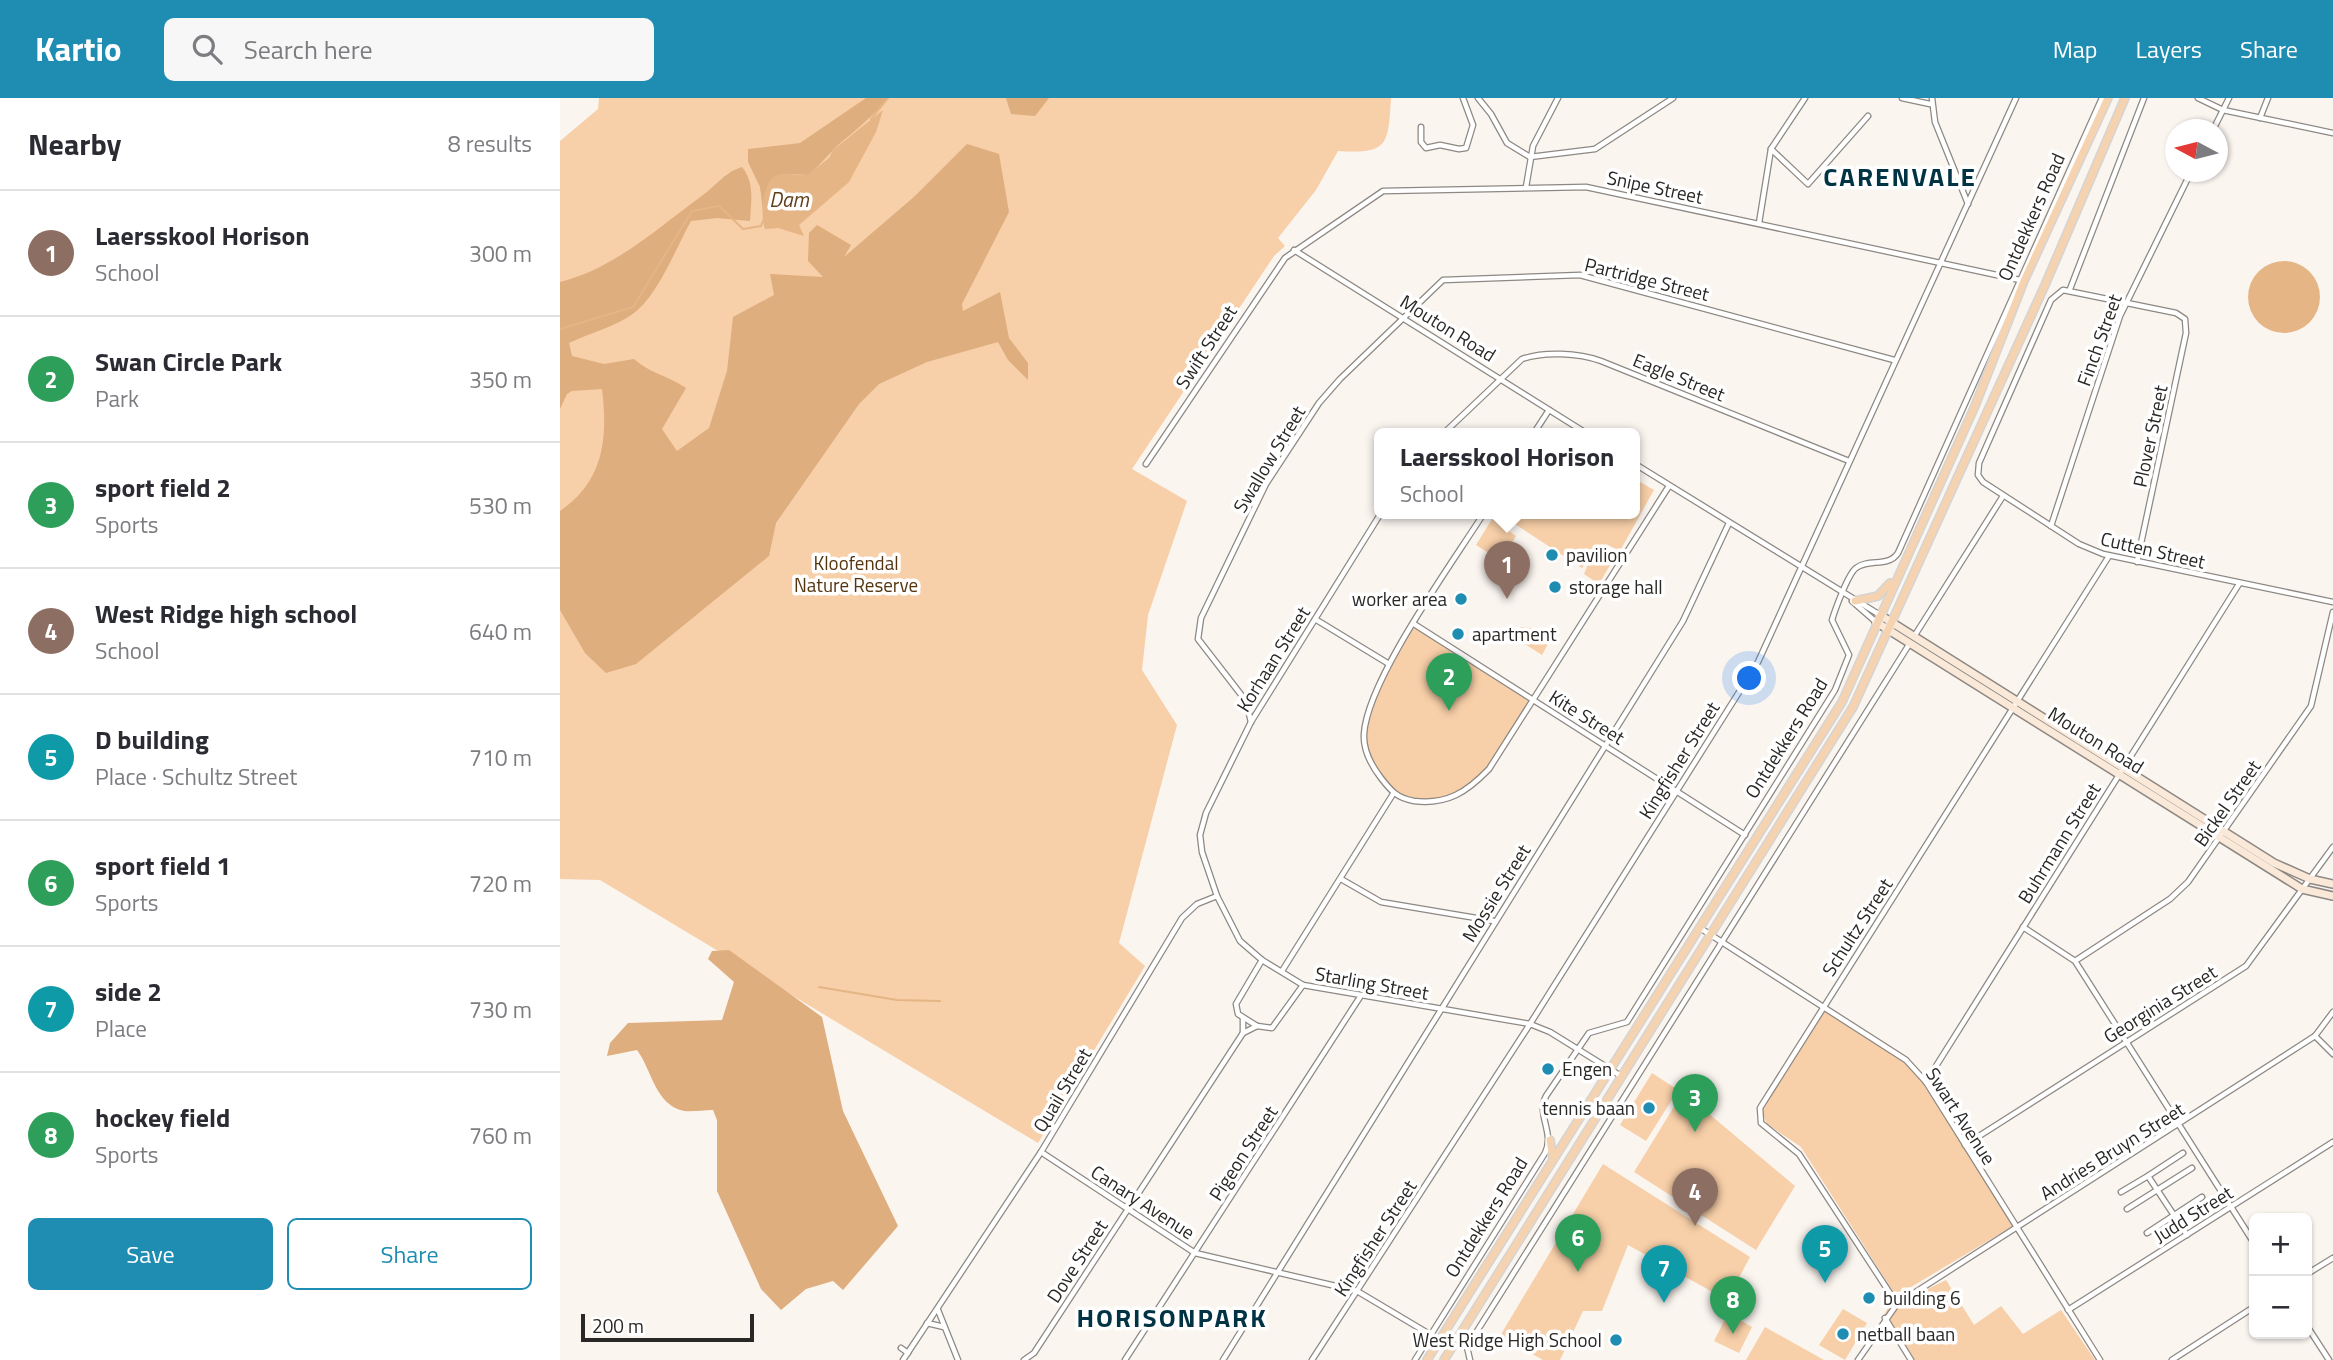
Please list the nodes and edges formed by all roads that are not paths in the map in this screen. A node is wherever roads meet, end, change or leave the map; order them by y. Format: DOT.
graph roads {
  1 [pos="1463,98"];
  2 [pos="1478,98"];
  3 [pos="1558,98"];
  4 [pos="1673,98"];
  5 [pos="1805,98"];
  6 [pos="1902,98"];
  7 [pos="2016,98"];
  8 [pos="2102,98"];
  9 [pos="2108,98"];
  10 [pos="2125,98"];
  11 [pos="2144,98"];
  12 [pos="2198,98"];
  13 [pos="2229,98"];
  14 [pos="2268,98"];
  15 [pos="1931,101"];
  16 [pos="2223,110"];
  17 [pos="1868,116"];
  18 [pos="2260,118"];
  19 [pos="2218,119"];
  20 [pos="1421,127"];
  21 [pos="2333,133"];
  22 [pos="1771,149"];
  23 [pos="1530,157"];
  24 [pos="2186,182"];
  25 [pos="1526,187"];
  26 [pos="1968,204"];
  27 [pos="1759,223"];
  28 [pos="1294,250"];
  29 [pos="1938,263"];
  30 [pos="2021,280"];
  31 [pos="2070,289"];
  32 [pos="2126,302"];
  33 [pos="1402,317"];
  34 [pos="1894,360"];
  35 [pos="1499,379"];
  36 [pos="1549,410"];
  37 [pos="1449,428"];
  38 [pos="1537,428"];
  39 [pos="1578,428"];
  40 [pos="1849,461"];
  41 [pos="1146,464"];
  42 [pos="1640,467"];
  43 [pos="1670,486"];
  44 [pos="2003,496"];
  45 [pos="1377,519"];
  46 [pos="1480,519"];
  47 [pos="1729,523"];
  48 [pos="2051,526"];
  49 [pos="1907,556"];
  50 [pos="2109,556"];
  51 [pos="2137,562"];
  52 [pos="1801,568"];
  53 [pos="2239,584"];
  54 [pos="1849,598"];
  55 [pos="2333,602"];
  56 [pos="2333,612"];
  57 [pos="1315,619"];
  58 [pos="1878,619"];
  59 [pos="1414,624"];
  60 [pos="1892,627"];
  61 [pos="1915,635"];
  62 [pos="1910,643"];
  63 [pos="1390,664"];
  64 [pos="1534,700"];
  65 [pos="1246,701"];
  66 [pos="1263,701"];
  67 [pos="2016,704"];
  68 [pos="1251,722"];
  69 [pos="1606,746"];
  70 [pos="2121,770"];
  71 [pos="1677,790"];
  72 [pos="1393,794"];
  73 [pos="1201,827"];
  74 [pos="2225,830"];
  75 [pos="1745,835"];
  76 [pos="2220,838"];
  77 [pos="2333,847"];
  78 [pos="1341,879"];
  79 [pos="2310,879"];
  80 [pos="2333,884"];
  81 [pos="2302,889"];
  82 [pos="1217,896"];
  83 [pos="2333,896"];
  84 [pos="1494,921"];
  85 [pos="2023,927"];
  86 [pos="1699,928"];
  87 [pos="1710,934"];
  88 [pos="1722,941"];
  89 [pos="1262,960"];
  90 [pos="2075,961"];
  91 [pos="1282,972"];
  92 [pos="1303,985"];
  93 [pos="1360,997"];
  94 [pos="1824,1005"];
  95 [pos="1439,1009"];
  96 [pos="2333,1012"];
  97 [pos="1243,1018"];
  98 [pos="1530,1024"];
  99 [pos="1257,1026"];
  100 [pos="1243,1033"];
  101 [pos="2315,1036"];
  102 [pos="2128,1042"];
  103 [pos="1577,1048"];
  104 [pos="2333,1054"];
  105 [pos="1608,1070"];
  106 [pos="1621,1076"];
  107 [pos="1926,1082"];
  108 [pos="2179,1124"];
  109 [pos="1550,1140"];
  110 [pos="2333,1142"];
  111 [pos="1965,1145"];
  112 [pos="1041,1152"];
  113 [pos="2183,1153"];
  114 [pos="1553,1159"];
  115 [pos="2192,1168"];
  116 [pos="2148,1176"];
  117 [pos="2158,1190"];
  118 [pos="2121,1192"];
  119 [pos="2202,1197"];
  120 [pos="2232,1207"];
  121 [pos="1128,1208"];
  122 [pos="2127,1209"];
  123 [pos="2174,1216"];
  124 [pos="2015,1228"];
  125 [pos="2147,1233"];
  126 [pos="2187,1235"];
  127 [pos="2249,1236"];
  128 [pos="1195,1253"];
  129 [pos="2333,1258"];
  130 [pos="2312,1271"];
  131 [pos="1279,1273"];
  132 [pos="1357,1291"];
  133 [pos="1897,1304"];
  134 [pos="937,1309"];
  135 [pos="2068,1310"];
  136 [pos="2249,1310"];
  137 [pos="1885,1318"];
  138 [pos="927,1323"];
  139 [pos="945,1327"];
  140 [pos="2312,1334"];
  141 [pos="1430,1335"];
  142 [pos="901,1348"];
  143 [pos="908,1353"];
  144 [pos="903,1360"];
  145 [pos="958,1360"];
  146 [pos="1024,1360"];
  147 [pos="1125,1360"];
  148 [pos="1223,1360"];
  149 [pos="1312,1360"];
  150 [pos="1415,1360"];
  151 [pos="1427,1360"];
  152 [pos="1444,1360"];
  153 [pos="1470,1360"];
  154 [pos="1858,1360"];
  155 [pos="1911,1360"];
  156 [pos="2100,1360"];
  157 [pos="2172,1360"];
  158 [pos="2329,1360"];
  1 -- 20 [label="street"];
  2 -- 23 [label="street"];
  3 -- 23 [label="street"];
  4 -- 23 [label="street"];
  5 -- 22 [label="street"];
  6 -- 15 [label="street"];
  7 -- 26 [label="street, Kingfisher Street"];
  8 -- 30 [label="street, Ontdekkers Road"];
  9 -- 49 [label="main road, Ontdekkers Road"];
  10 -- 60 [label="main road, Ontdekkers Road"];
  11 -- 31 [label="street"];
  12 -- 16 [label="street"];
  13 -- 16 [label="street"];
  14 -- 18 [label="street"];
  15 -- 26 [label="street"];
  16 -- 18 [label="street"];
  16 -- 19 [label="street"];
  17 -- 22 [label="street"];
  18 -- 21 [label="street"];
  22 -- 27 [label="street"];
  23 -- 25 [label="street"];
  24 -- 32 [label="street, Finch Street"];
  25 -- 27 [label="street, Snipe Street"];
  25 -- 28 [label="street, Snipe Street"];
  26 -- 29 [label="street, Kingfisher Street"];
  27 -- 29 [label="street, Snipe Street"];
  28 -- 33 [label="street, Mouton Road"];
  28 -- 41 [label="street, Swift Street"];
  29 -- 30 [label="street, Snipe Street"];
  29 -- 34 [label="street, Kingfisher Street"];
  30 -- 54 [label="street, Ontdekkers Road"];
  31 -- 32 [label="street"];
  31 -- 44 [label="street, Cutten Street"];
  32 -- 48 [label="street, Finch Street"];
  32 -- 51 [label="street, Plover Street"];
  33 -- 34 [label="street, Partridge Street"];
  33 -- 35 [label="street, Mouton Road"];
  33 -- 65 [label="street, Swallow Street"];
  34 -- 40 [label="street, Kingfisher Street"];
  35 -- 36 [label="street, Mouton Road"];
  35 -- 37 [label="street"];
  35 -- 40 [label="street, Eagle Street"];
  36 -- 38 [label="street"];
  36 -- 39 [label="street, Mouton Road"];
  40 -- 52 [label="street, Kingfisher Street"];
  42 -- 43 [label="street, Mouton Road"];
  43 -- 47 [label="street, Mouton Road"];
  43 -- 64 [label="street"];
  44 -- 48 [label="street, Cutten Street"];
  44 -- 61 [label="street"];
  45 -- 57 [label="street, Korhaan Street"];
  46 -- 59 [label="street"];
  47 -- 52 [label="street, Mouton Road"];
  47 -- 69 [label="street, Mossie Street"];
  48 -- 50 [label="street, Cutten Street"];
  49 -- 54 [label="main road"];
  49 -- 58 [label="main road, Ontdekkers Road"];
  50 -- 51 [label="street, Cutten Street"];
  50 -- 67 [label="street, Schultz Street"];
  51 -- 53 [label="street, Cutten Street"];
  52 -- 54 [label="street, Mouton Road"];
  52 -- 71 [label="street, Kingfisher Street"];
  53 -- 55 [label="street, Cutten Street"];
  53 -- 70 [label="street, Buhrmann Street"];
  54 -- 58 [label="street, Mouton Road"];
  54 -- 75 [label="street, Ontdekkers Road"];
  56 -- 74 [label="street, Bickel Street"];
  57 -- 63 [label="street"];
  57 -- 66 [label="street, Korhaan Street"];
  58 -- 60 [label="main road, Mouton Road"];
  58 -- 86 [label="main road, Ontdekkers Road"];
  59 -- 63 [label="street"];
  59 -- 64 [label="street, Kite Street"];
  60 -- 61 [label="main road, Mouton Road"];
  60 -- 62 [label="main road, Mouton Road"];
  60 -- 87 [label="main road, Ontdekkers Road"];
  61 -- 67 [label="main road, Mouton Road"];
  62 -- 67 [label="main road, Mouton Road"];
  62 -- 88 [label="street"];
  63 -- 72 [label="street"];
  64 -- 69 [label="street, Kite Street"];
  64 -- 72 [label="street"];
  65 -- 66 [label="street"];
  65 -- 68 [label="street"];
  66 -- 68 [label="street, Korhaan Street"];
  67 -- 70 [label="main road, Mouton Road"];
  67 -- 94 [label="street, Schultz Street"];
  68 -- 73 [label="street, Korhaan Street"];
  69 -- 71 [label="street, Kite Street"];
  69 -- 84 [label="street, Mossie Street"];
  70 -- 74 [label="main road, Mouton Road"];
  70 -- 76 [label="main road, Mouton Road"];
  70 -- 85 [label="street, Buhrmann Street"];
  71 -- 75 [label="street, Kite Street"];
  71 -- 98 [label="street, Kingfisher Street"];
  72 -- 78 [label="street"];
  73 -- 82 [label="street, Starling Street"];
  74 -- 76 [label="street, Bickel Street"];
  74 -- 79 [label="main road, Mouton Road"];
  75 -- 103 [label="street, Ontdekkers Road"];
  76 -- 81 [label="main road, Mouton Road"];
  76 -- 90 [label="street, Bickel Street"];
  77 -- 79 [label="street, Georginia Street"];
  78 -- 84 [label="street"];
  78 -- 91 [label="street"];
  79 -- 80 [label="main road, Mouton Road"];
  79 -- 81 [label="street, Georginia Street"];
  81 -- 83 [label="main road, Mouton Road"];
  81 -- 102 [label="street, Georginia Street"];
  82 -- 89 [label="street, Starling Street"];
  82 -- 112 [label="street, Quail Street"];
  84 -- 95 [label="street, Mossie Street"];
  85 -- 90 [label="street"];
  85 -- 107 [label="street, Buhrmann Street"];
  86 -- 87 [label="street, Swart Avenue"];
  86 -- 105 [label="main road, Ontdekkers Road"];
  87 -- 88 [label="street, Swart Avenue"];
  87 -- 106 [label="main road, Ontdekkers Road"];
  88 -- 94 [label="street, Swart Avenue"];
  88 -- 153 [label="street"];
  89 -- 91 [label="street, Starling Street"];
  89 -- 97 [label="street"];
  90 -- 102 [label="street"];
  91 -- 92 [label="street, Starling Street"];
  92 -- 93 [label="street, Starling Street"];
  92 -- 99 [label="street"];
  93 -- 95 [label="street, Starling Street"];
  93 -- 128 [label="street, Pigeon Street"];
  94 -- 107 [label="street, Swart Avenue"];
  94 -- 133 [label="street, Schultz Street"];
  95 -- 98 [label="street, Starling Street"];
  95 -- 131 [label="street, Mossie Street"];
  96 -- 101 [label="street, Andries Bruyn Street"];
  97 -- 99 [label="street"];
  97 -- 100 [label="street"];
  98 -- 103 [label="street, Starling Street"];
  98 -- 132 [label="street, Kingfisher Street"];
  99 -- 100 [label="street"];
  100 -- 121 [label="street, Dove Street"];
  101 -- 104 [label="street"];
  101 -- 108 [label="street, Andries Bruyn Street"];
  102 -- 108 [label="street"];
  102 -- 111 [label="street, Georginia Street"];
  103 -- 105 [label="street, Starling Street"];
  103 -- 109 [label="street, Ontdekkers Road"];
  105 -- 106 [label="street, Starling Street"];
  105 -- 114 [label="main road, Ontdekkers Road"];
  106 -- 152 [label="main road, Ontdekkers Road"];
  107 -- 111 [label="street, Swart Avenue"];
  108 -- 120 [label="street"];
  108 -- 124 [label="street, Andries Bruyn Street"];
  109 -- 114 [label="main road"];
  109 -- 141 [label="street, Ontdekkers Road"];
  110 -- 120 [label="street, Judd Street"];
  111 -- 124 [label="street, Swart Avenue"];
  112 -- 121 [label="street, Canary Avenue"];
  112 -- 134 [label="street, Quail Street"];
  113 -- 116 [label="street"];
  114 -- 151 [label="main road, Ontdekkers Road"];
  115 -- 117 [label="street"];
  116 -- 117 [label="street"];
  116 -- 118 [label="street"];
  117 -- 122 [label="street"];
  117 -- 123 [label="street"];
  119 -- 123 [label="street"];
  120 -- 126 [label="street, Judd Street"];
  120 -- 127 [label="street"];
  121 -- 128 [label="street, Canary Avenue"];
  121 -- 146 [label="street, Dove Street"];
  123 -- 125 [label="street"];
  123 -- 126 [label="street"];
  124 -- 133 [label="street, Andries Bruyn Street"];
  124 -- 135 [label="street, Swart Avenue"];
  126 -- 135 [label="street, Judd Street"];
  128 -- 131 [label="street, Canary Avenue"];
  128 -- 147 [label="street, Pigeon Street"];
  129 -- 130 [label="street"];
  131 -- 132 [label="street, Canary Avenue"];
  131 -- 148 [label="street, Mossie Street"];
  132 -- 141 [label="street, Canary Avenue"];
  132 -- 149 [label="street, Kingfisher Street"];
  133 -- 137 [label="street, Andries Bruyn Street"];
  134 -- 138 [label="street, Quail Street"];
  134 -- 139 [label="street"];
  135 -- 156 [label="street, Swart Avenue"];
  136 -- 157 [label="street"];
  137 -- 154 [label="street, Andries Bruyn Street"];
  137 -- 155 [label="street"];
  138 -- 139 [label="street"];
  138 -- 143 [label="street, Quail Street"];
  139 -- 145 [label="street"];
  140 -- 158 [label="street"];
  141 -- 150 [label="street, Ontdekkers Road"];
  142 -- 143 [label="street"];
  143 -- 144 [label="street, Quail Street"];
}
